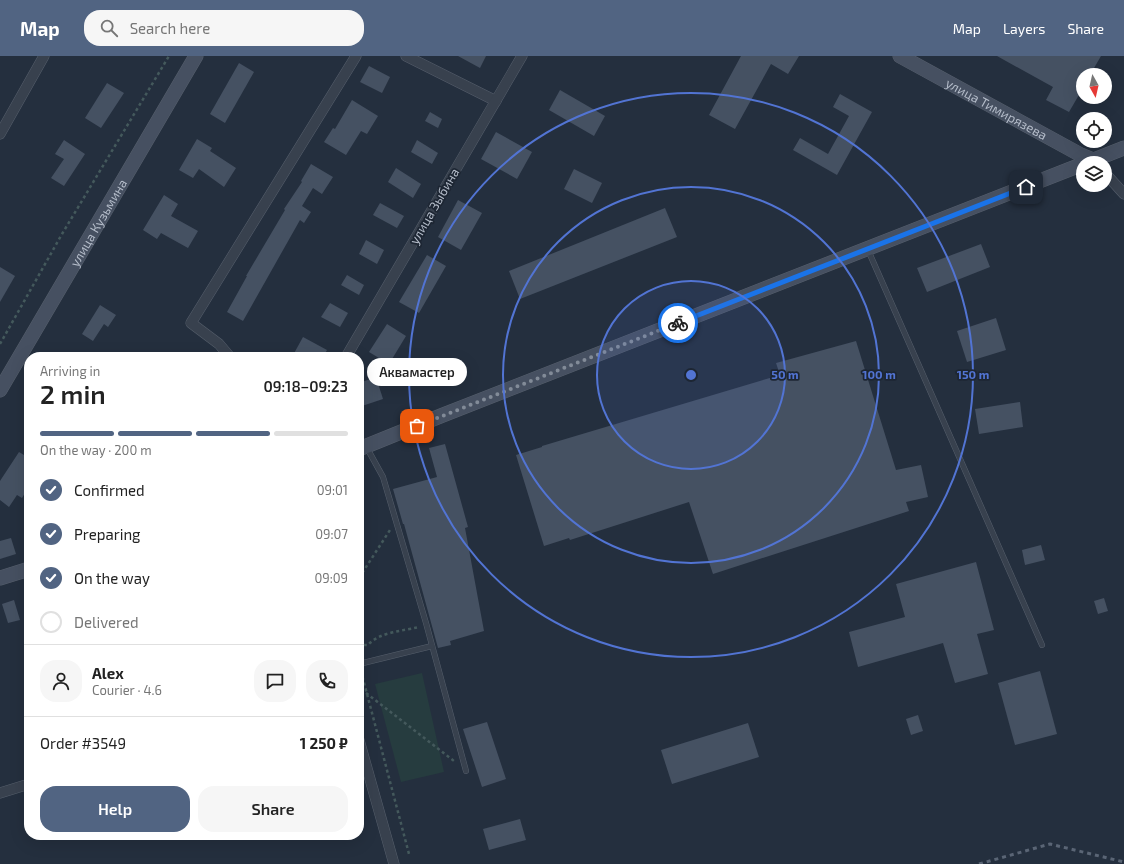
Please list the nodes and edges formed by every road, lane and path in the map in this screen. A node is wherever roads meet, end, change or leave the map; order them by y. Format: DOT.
graph roads {
  1 [pos="44,56"];
  2 [pos="169,56"];
  3 [pos="196,56"];
  4 [pos="356,56"];
  5 [pos="406,56"];
  6 [pos="522,56"];
  7 [pos="900,56"];
  8 [pos="496,101"];
  9 [pos="0,134"];
  10 [pos="1124,148"];
  11 [pos="1082,156"];
  12 [pos="1106,156"];
  13 [pos="1076,168"];
  14 [pos="1112,181"];
  15 [pos="1124,194"];
  16 [pos="867,249"];
  17 [pos="0,344"];
  18 [pos="226,352"];
  19 [pos="349,352"];
  20 [pos="0,390"];
  21 [pos="364,448"];
  22 [pos="364,449"];
  23 [pos="396,521"];
  24 [pos="364,570"];
  25 [pos="24,571"];
  26 [pos="0,578"];
  27 [pos="426,626"];
  28 [pos="364,645"];
  29 [pos="1042,645"];
  30 [pos="432,646"];
  31 [pos="364,664"];
  32 [pos="364,685"];
  33 [pos="366,693"];
  34 [pos="364,758"];
  35 [pos="458,764"];
  36 [pos="466,771"];
  37 [pos="24,786"];
  38 [pos="0,793"];
  39 [pos="409,854"];
  40 [pos="394,864"];
  1 -- 9 [label="street"];
  2 -- 17 [label="path"];
  3 -- 20 [label="main road, улица Кузьмина"];
  4 -- 18 [label="street"];
  5 -- 8 [label="street"];
  6 -- 8 [label="street, улица Зыбина"];
  7 -- 11 [label="main road, улица Тимирязева"];
  8 -- 19 [label="street, улица Зыбина"];
  10 -- 12 [label="main road"];
  13 -- 16 [label="main road"];
  14 -- 15 [label="street"];
  16 -- 21 [label="main road"];
  16 -- 29 [label="lane"];
  22 -- 23 [label="lane"];
  23 -- 24 [label="path"];
  23 -- 27 [label="lane"];
  25 -- 26 [label="main road"];
  27 -- 28 [label="path"];
  27 -- 30 [label="lane"];
  30 -- 31 [label="lane"];
  30 -- 36 [label="lane"];
  32 -- 33 [label="path"];
  33 -- 35 [label="path"];
  33 -- 39 [label="path"];
  34 -- 40 [label="street"];
  37 -- 38 [label="street"];
}
